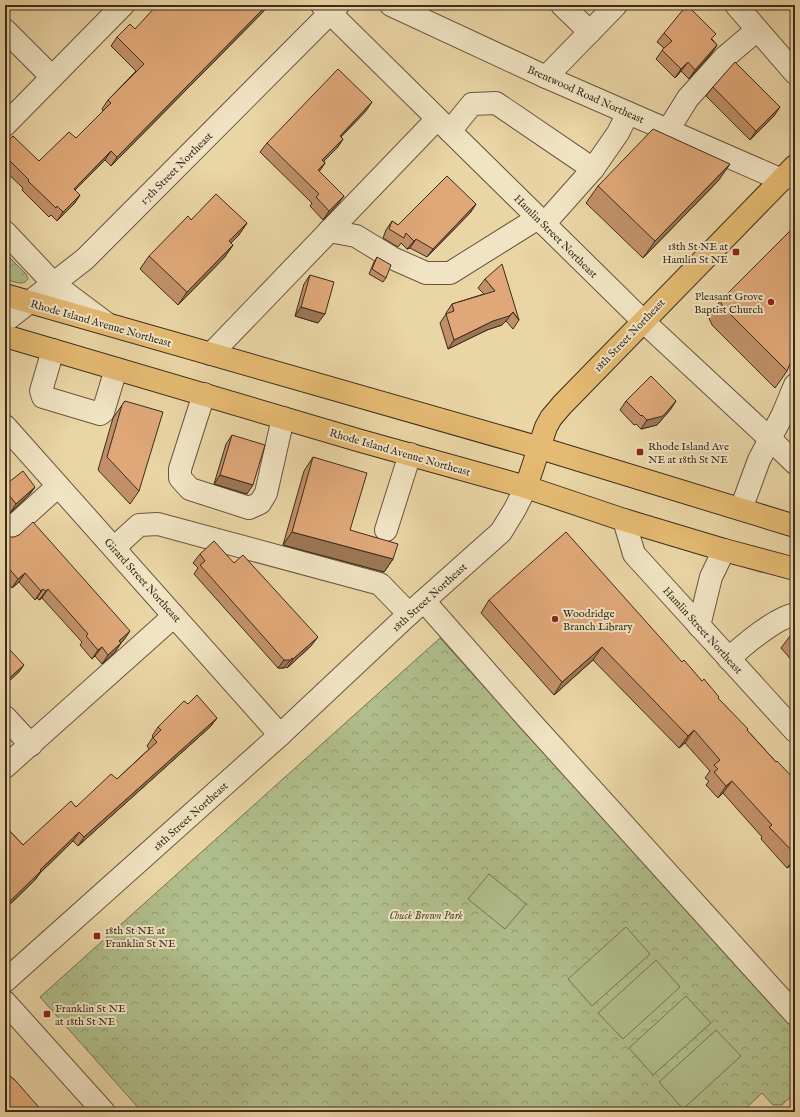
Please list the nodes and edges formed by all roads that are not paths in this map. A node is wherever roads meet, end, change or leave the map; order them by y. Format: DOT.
graph roads {
  1 [pos="124,5"];
  2 [pos="391,5"];
  3 [pos="562,5"];
  4 [pos="616,5"];
  5 [pos="736,5"];
  6 [pos="330,8"];
  7 [pos="5,30"];
  8 [pos="756,30"];
  9 [pos="590,32"];
  10 [pos="795,73"];
  11 [pos="52,77"];
  12 [pos="546,77"];
  13 [pos="628,113"];
  14 [pos="5,124"];
  15 [pos="443,125"];
  16 [pos="668,130"];
  17 [pos="593,169"];
  18 [pos="791,172"];
  19 [pos="541,221"];
  20 [pos="328,231"];
  21 [pos="5,232"];
  22 [pos="54,284"];
  23 [pos="5,295"];
  24 [pos="29,303"];
  25 [pos="5,321"];
  26 [pos="643,321"];
  27 [pos="109,325"];
  28 [pos="5,336"];
  29 [pos="53,350"];
  30 [pos="211,354"];
  31 [pos="116,368"];
  32 [pos="795,385"];
  33 [pos="204,394"];
  34 [pos="283,418"];
  35 [pos="5,426"];
  36 [pos="770,439"];
  37 [pos="540,448"];
  38 [pos="410,454"];
  39 [pos="795,463"];
  40 [pos="58,486"];
  41 [pos="526,487"];
  42 [pos="741,509"];
  43 [pos="624,520"];
  44 [pos="795,526"];
  45 [pos="386,530"];
  46 [pos="5,534"];
  47 [pos="114,548"];
  48 [pos="724,550"];
  49 [pos="795,569"];
  50 [pos="417,607"];
  51 [pos="795,614"];
  52 [pos="174,616"];
  53 [pos="699,626"];
  54 [pos="729,659"];
  55 [pos="5,717"];
  56 [pos="795,731"];
  57 [pos="280,735"];
  58 [pos="31,745"];
  59 [pos="5,767"];
  60 [pos="5,981"];
  61 [pos="5,1002"];
  62 [pos="795,1014"];
  63 [pos="104,1112"];
  1 -- 11 [label="street"];
  2 -- 12 [label="street, Brentwood Road Northeast"];
  3 -- 9 [label="street"];
  4 -- 9 [label="street"];
  5 -- 8 [label="street"];
  6 -- 15 [label="street, Hamlin Street Northeast"];
  6 -- 22 [label="street, 17th Street Northeast"];
  7 -- 11 [label="street"];
  8 -- 10 [label="street"];
  8 -- 16 [label="street"];
  9 -- 12 [label="street"];
  11 -- 14 [label="street"];
  12 -- 13 [label="street, Brentwood Road Northeast"];
  13 -- 16 [label="street, Brentwood Road Northeast"];
  13 -- 17 [label="street"];
  15 -- 17 [label="street"];
  15 -- 19 [label="street, Hamlin Street Northeast"];
  15 -- 20 [label="street"];
  16 -- 18 [label="street, Brentwood Road Northeast"];
  17 -- 19 [label="street"];
  18 -- 26 [label="main road, 18th Street Northeast"];
  19 -- 20 [label="street"];
  19 -- 26 [label="street, Hamlin Street Northeast"];
  20 -- 30 [label="street"];
  21 -- 22 [label="street"];
  22 -- 24 [label="street, 17th Street Northeast"];
  22 -- 27 [label="street"];
  23 -- 24 [label="main road, Rhode Island Avenue Northeast"];
  24 -- 25 [label="street, 17th Street Northeast"];
  24 -- 27 [label="main road, Rhode Island Avenue Northeast"];
  26 -- 36 [label="street, Hamlin Street Northeast"];
  26 -- 37 [label="main road, 18th Street Northeast"];
  27 -- 30 [label="main road, Rhode Island Avenue Northeast"];
  28 -- 29 [label="main road, Rhode Island Avenue Northeast"];
  29 -- 31 [label="main road, Rhode Island Avenue Northeast"];
  29 -- 31 [label="street"];
  30 -- 37 [label="main road, Rhode Island Avenue Northeast"];
  31 -- 33 [label="main road, Rhode Island Avenue Northeast"];
  32 -- 36 [label="street"];
  33 -- 34 [label="main road, Rhode Island Avenue Northeast"];
  33 -- 34 [label="street"];
  34 -- 38 [label="main road, Rhode Island Avenue Northeast"];
  35 -- 40 [label="street, Girard Street Northeast"];
  36 -- 39 [label="street, Hamlin Street Northeast"];
  36 -- 42 [label="street"];
  37 -- 41 [label="main road, 18th Street Northeast"];
  37 -- 42 [label="main road, Rhode Island Avenue Northeast"];
  38 -- 41 [label="main road, Rhode Island Avenue Northeast"];
  38 -- 45 [label="street"];
  40 -- 46 [label="street"];
  40 -- 47 [label="street, Girard Street Northeast"];
  41 -- 43 [label="main road, Rhode Island Avenue Northeast"];
  41 -- 50 [label="street, 18th Street Northeast"];
  42 -- 44 [label="main road, Rhode Island Avenue Northeast"];
  43 -- 48 [label="main road, Rhode Island Avenue Northeast"];
  43 -- 53 [label="street, Hamlin Street Northeast"];
  47 -- 50 [label="street"];
  47 -- 52 [label="street, Girard Street Northeast"];
  48 -- 49 [label="main road, Rhode Island Avenue Northeast"];
  48 -- 53 [label="street"];
  50 -- 57 [label="street, 18th Street Northeast"];
  50 -- 62 [label="street"];
  51 -- 54 [label="street"];
  52 -- 57 [label="street, Girard Street Northeast"];
  52 -- 58 [label="street"];
  53 -- 54 [label="street, Hamlin Street Northeast"];
  54 -- 56 [label="street, Hamlin Street Northeast"];
  55 -- 58 [label="street"];
  57 -- 60 [label="street, 18th Street Northeast"];
  58 -- 59 [label="street"];
  61 -- 63 [label="street"];
}
